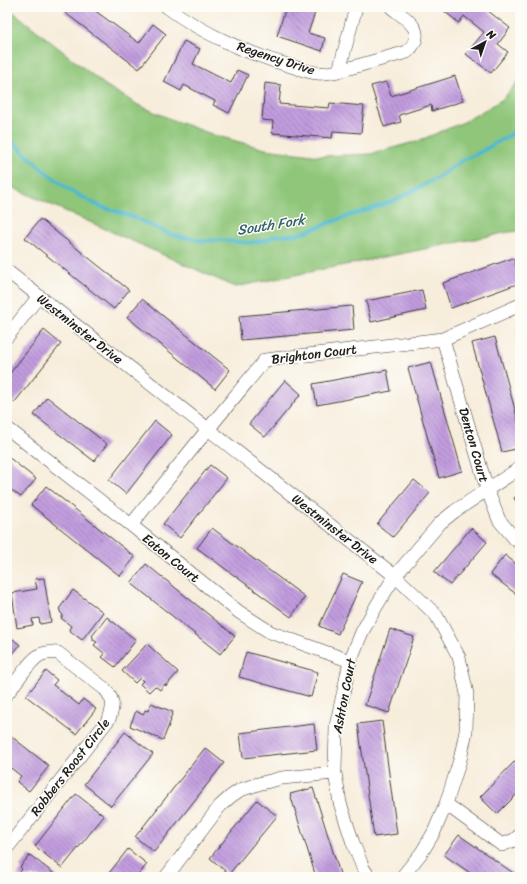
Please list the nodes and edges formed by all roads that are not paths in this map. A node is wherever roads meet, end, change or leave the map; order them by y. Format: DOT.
graph roads {
  1 [pos="167,7"];
  2 [pos="356,7"];
  3 [pos="390,7"];
  4 [pos="339,71"];
  5 [pos="7,270"];
  6 [pos="39,296"];
  7 [pos="520,305"];
  8 [pos="7,337"];
  9 [pos="444,339"];
  10 [pos="7,428"];
  11 [pos="208,429"];
  12 [pos="520,468"];
  13 [pos="487,490"];
  14 [pos="131,526"];
  15 [pos="520,543"];
  16 [pos="396,576"];
  17 [pos="350,661"];
  18 [pos="7,694"];
  19 [pos="335,773"];
  20 [pos="446,804"];
  21 [pos="520,835"];
  22 [pos="7,848"];
  23 [pos="166,877"];
  24 [pos="369,877"];
  25 [pos="402,877"];
  1 -- 4 [label="street, Regency Drive"];
  2 -- 4 [label="street"];
  3 -- 4 [label="street, Regency Drive"];
  5 -- 6 [label="street, Westminster Drive"];
  6 -- 8 [label="street"];
  6 -- 11 [label="street, Westminster Drive"];
  7 -- 9 [label="street, Brighton Court"];
  9 -- 11 [label="street, Brighton Court"];
  9 -- 13 [label="street, Denton Court"];
  10 -- 14 [label="street, Eaton Court"];
  11 -- 14 [label="street, Brighton Court"];
  11 -- 16 [label="street, Westminster Drive"];
  12 -- 13 [label="street"];
  13 -- 15 [label="street, Denton Court"];
  13 -- 16 [label="street, Ashton Court"];
  14 -- 17 [label="street, Eaton Court"];
  16 -- 17 [label="street, Ashton Court"];
  16 -- 20 [label="street, Westminster Drive"];
  17 -- 19 [label="street, Ashton Court"];
  18 -- 22 [label="street, Robbers Roost Circle"];
  19 -- 23 [label="street"];
  19 -- 24 [label="street, Ashton Court"];
  20 -- 21 [label="street"];
  20 -- 25 [label="street, Westminster Drive"];
}
